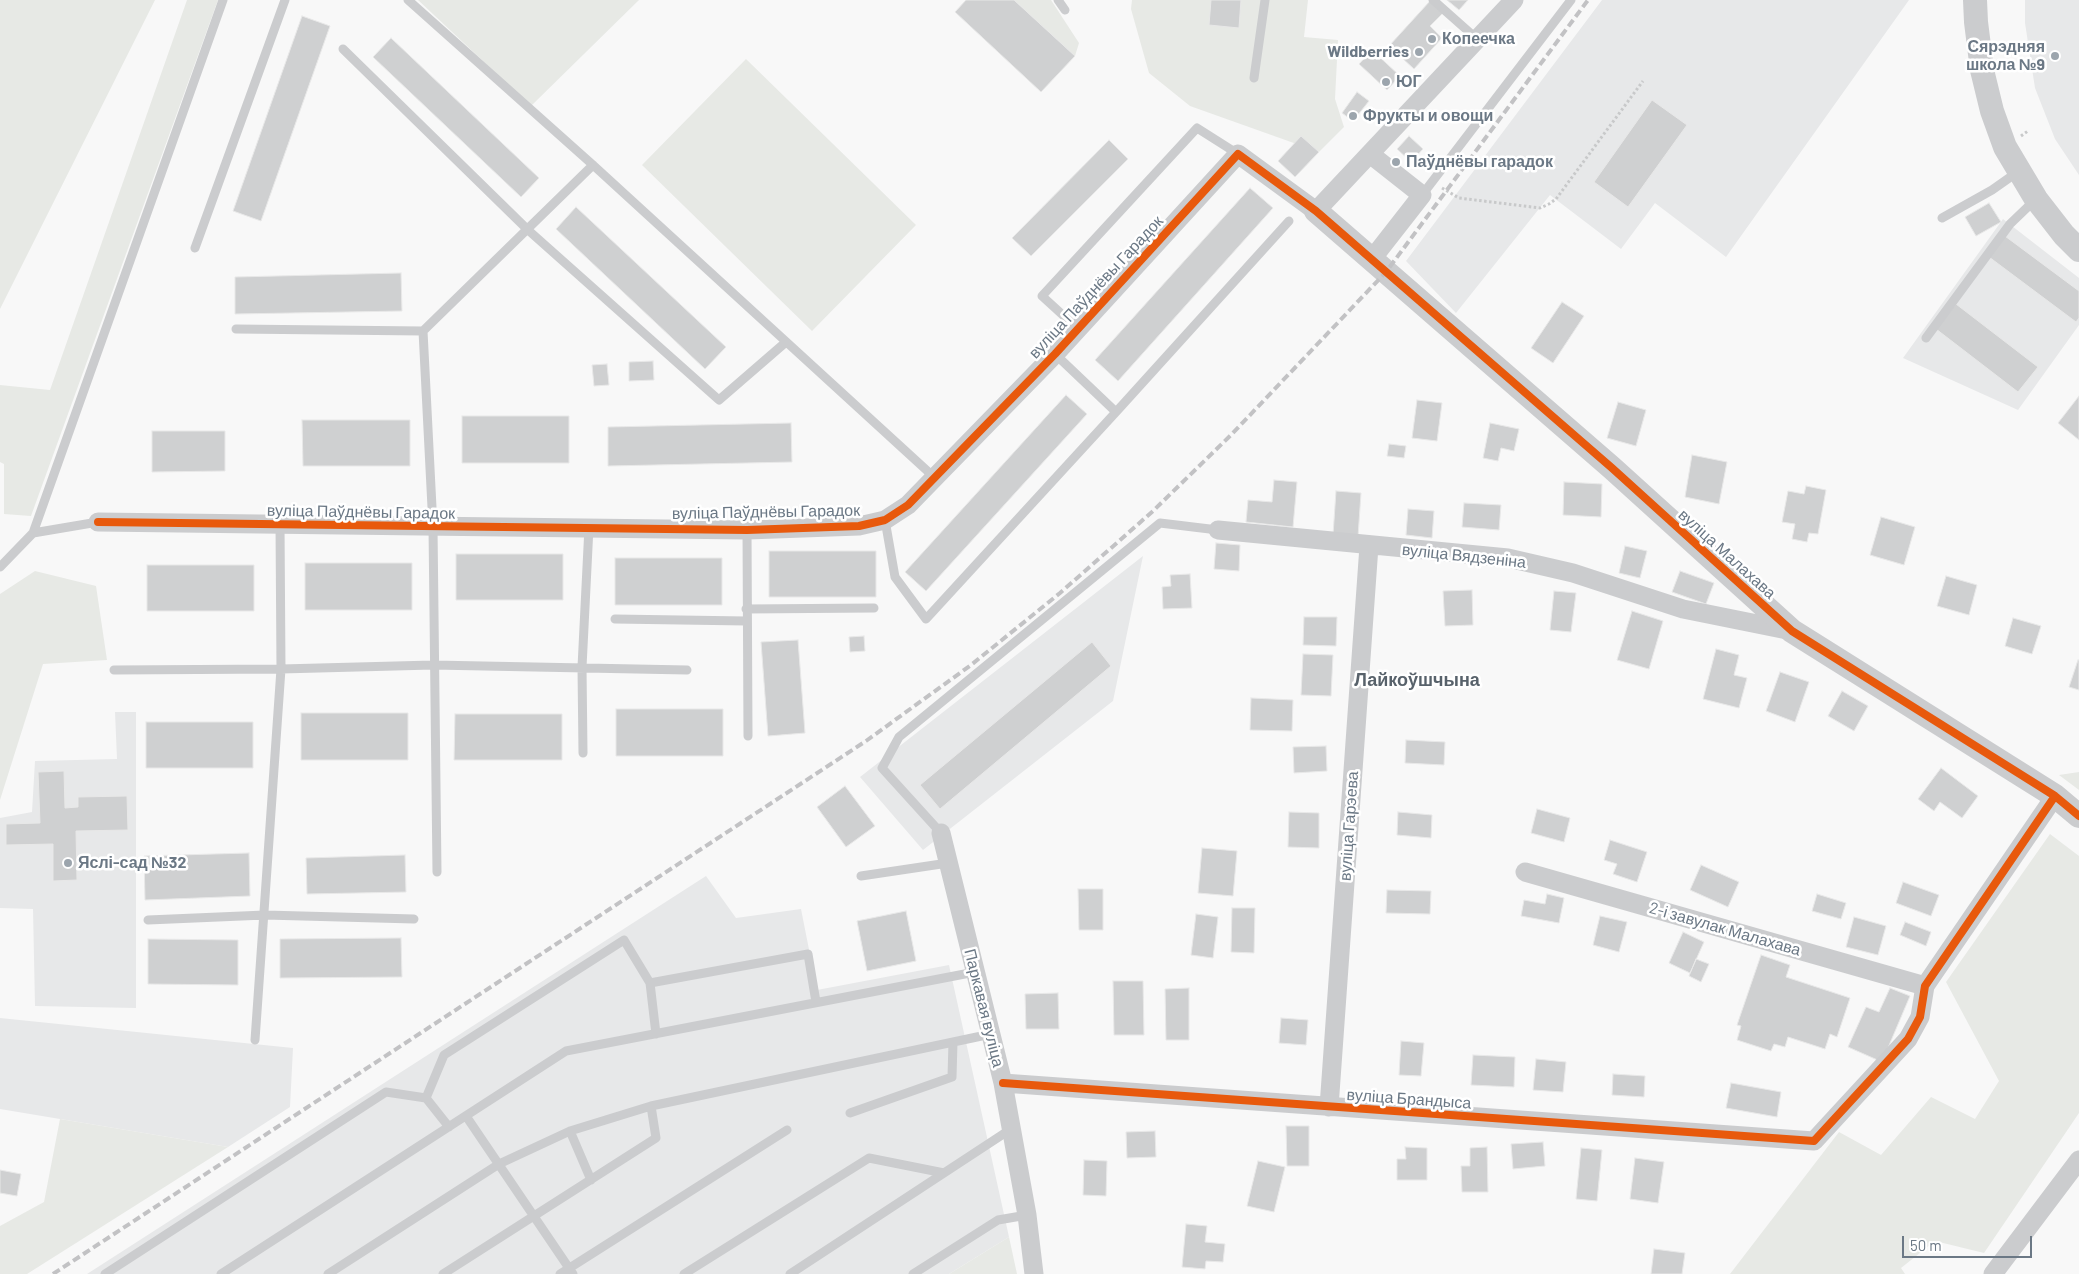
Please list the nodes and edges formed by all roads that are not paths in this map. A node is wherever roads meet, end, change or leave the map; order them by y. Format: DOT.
graph roads {
  1 [pos="224,0"];
  2 [pos="285,0"];
  3 [pos="408,0"];
  4 [pos="1058,0"];
  5 [pos="1265,0"];
  6 [pos="1433,0"];
  7 [pos="1514,0"];
  8 [pos="1571,0"];
  9 [pos="1976,0"];
  10 [pos="1064,10"];
  11 [pos="1478,39"];
  12 [pos="343,49"];
  13 [pos="1254,78"];
  14 [pos="1238,154"];
  15 [pos="1370,154"];
  16 [pos="593,166"];
  17 [pos="2019,171"];
  18 [pos="1427,188"];
  19 [pos="2036,199"];
  20 [pos="1316,211"];
  21 [pos="1942,218"];
  22 [pos="1289,221"];
  23 [pos="528,230"];
  24 [pos="196,248"];
  25 [pos="2079,250"];
  26 [pos="1379,266"];
  27 [pos="1077,328"];
  28 [pos="236,329"];
  29 [pos="423,331"];
  30 [pos="1926,338"];
  31 [pos="786,342"];
  32 [pos="1055,354"];
  33 [pos="1116,412"];
  34 [pos="934,478"];
  35 [pos="886,520"];
  36 [pos="98,522"];
  37 [pos="280,524"];
  38 [pos="589,527"];
  39 [pos="432,528"];
  40 [pos="747,530"];
  41 [pos="1218,530"];
  42 [pos="33,533"];
  43 [pos="1369,546"];
  44 [pos="0,567"];
  45 [pos="874,608"];
  46 [pos="746,609"];
  47 [pos="615,619"];
  48 [pos="746,621"];
  49 [pos="1792,631"];
  50 [pos="433,665"];
  51 [pos="582,667"];
  52 [pos="281,669"];
  53 [pos="114,670"];
  54 [pos="687,670"];
  55 [pos="748,736"];
  56 [pos="583,753"];
  57 [pos="2055,796"];
  58 [pos="2079,816"];
  59 [pos="941,833"];
  60 [pos="948,863"];
  61 [pos="437,872"];
  62 [pos="1525,872"];
  63 [pos="861,876"];
  64 [pos="265,915"];
  65 [pos="414,919"];
  66 [pos="148,920"];
  67 [pos="975,972"];
  68 [pos="650,983"];
  69 [pos="1925,986"];
  70 [pos="816,1002"];
  71 [pos="656,1034"];
  72 [pos="990,1034"];
  73 [pos="255,1040"];
  74 [pos="954,1042"];
  75 [pos="1003,1083"];
  76 [pos="426,1098"];
  77 [pos="650,1106"];
  78 [pos="1329,1107"];
  79 [pos="850,1113"];
  80 [pos="466,1116"];
  81 [pos="448,1127"];
  82 [pos="1011,1129"];
  83 [pos="787,1130"];
  84 [pos="570,1131"];
  85 [pos="2079,1160"];
  86 [pos="499,1164"];
  87 [pos="944,1173"];
  88 [pos="591,1180"];
  89 [pos="1027,1215"];
  90 [pos="534,1216"];
  91 [pos="571,1271"];
  92 [pos="105,1274"];
  93 [pos="222,1274"];
  94 [pos="328,1274"];
  95 [pos="442,1274"];
  96 [pos="560,1274"];
  97 [pos="684,1274"];
  98 [pos="790,1274"];
  99 [pos="913,1274"];
  100 [pos="1034,1274"];
  101 [pos="1993,1274"];
  1 -- 42 [label="lane"];
  2 -- 24 [label="lane"];
  3 -- 16 [label="lane"];
  4 -- 10 [label="lane"];
  5 -- 13 [label="lane"];
  6 -- 11 [label="lane"];
  7 -- 11 [label="street"];
  8 -- 18 [label="lane"];
  9 -- 17 [label="street"];
  11 -- 15 [label="street"];
  12 -- 23 [label="lane"];
  14 -- 20 [label="street"];
  14 -- 27 [label="street, вуліца Паўднёвы Гарадок"];
  14 -- 27 [label="lane"];
  15 -- 18 [label="street"];
  15 -- 20 [label="street"];
  16 -- 23 [label="lane"];
  16 -- 31 [label="lane"];
  17 -- 19 [label="street"];
  17 -- 21 [label="lane"];
  18 -- 26 [label="street"];
  19 -- 25 [label="street"];
  19 -- 30 [label="lane"];
  20 -- 26 [label="street"];
  22 -- 33 [label="lane"];
  23 -- 29 [label="lane"];
  23 -- 31 [label="lane"];
  26 -- 49 [label="street, вуліца Малахава"];
  27 -- 32 [label="street, вуліца Паўднёвы Гарадок"];
  28 -- 29 [label="lane"];
  29 -- 39 [label="lane"];
  31 -- 34 [label="lane"];
  32 -- 33 [label="lane"];
  32 -- 34 [label="street, вуліца Паўднёвы Гарадок"];
  33 -- 35 [label="lane"];
  34 -- 35 [label="street, вуліца Паўднёвы Гарадок"];
  35 -- 40 [label="street, вуліца Паўднёвы Гарадок"];
  36 -- 37 [label="street, вуліца Паўднёвы Гарадок"];
  36 -- 42 [label="lane"];
  37 -- 39 [label="street, вуліца Паўднёвы Гарадок"];
  37 -- 52 [label="lane"];
  38 -- 39 [label="street, вуліца Паўднёвы Гарадок"];
  38 -- 40 [label="street, вуліца Паўднёвы Гарадок"];
  38 -- 51 [label="lane"];
  39 -- 50 [label="lane"];
  40 -- 46 [label="lane"];
  41 -- 43 [label="street, вуліца Вядзеніна"];
  41 -- 59 [label="lane"];
  42 -- 44 [label="lane"];
  43 -- 49 [label="street, вуліца Вядзеніна"];
  43 -- 78 [label="street, вуліца Гарэева"];
  45 -- 46 [label="lane"];
  46 -- 48 [label="lane"];
  47 -- 48 [label="lane"];
  48 -- 55 [label="lane"];
  49 -- 57 [label="street, вуліца Малахава"];
  50 -- 51 [label="lane"];
  50 -- 52 [label="lane"];
  50 -- 61 [label="lane"];
  51 -- 54 [label="lane"];
  51 -- 56 [label="lane"];
  52 -- 53 [label="lane"];
  52 -- 64 [label="lane"];
  57 -- 58 [label="street, вуліца Малахава"];
  57 -- 69 [label="street"];
  59 -- 60 [label="street, Паркавая вуліца"];
  60 -- 63 [label="lane"];
  60 -- 67 [label="street, Паркавая вуліца"];
  62 -- 69 [label="street, 2-і завулак Малахава"];
  64 -- 65 [label="lane"];
  64 -- 66 [label="lane"];
  64 -- 73 [label="lane"];
  67 -- 70 [label="lane"];
  67 -- 72 [label="street, Паркавая вуліца"];
  68 -- 70 [label="lane"];
  68 -- 71 [label="lane"];
  68 -- 76 [label="lane"];
  69 -- 78 [label="street, вуліца Брандыса"];
  70 -- 71 [label="lane"];
  71 -- 80 [label="lane"];
  72 -- 74 [label="lane"];
  72 -- 75 [label="street, Паркавая вуліца"];
  74 -- 77 [label="lane"];
  74 -- 79 [label="lane"];
  75 -- 78 [label="street, вуліца Брандыса"];
  75 -- 82 [label="street, Паркавая вуліца"];
  76 -- 81 [label="lane"];
  76 -- 92 [label="lane"];
  77 -- 84 [label="lane"];
  77 -- 88 [label="lane"];
  80 -- 81 [label="lane"];
  80 -- 86 [label="lane"];
  81 -- 93 [label="lane"];
  82 -- 87 [label="lane"];
  82 -- 89 [label="street, Паркавая вуліца"];
  83 -- 91 [label="lane"];
  84 -- 86 [label="lane"];
  84 -- 88 [label="lane"];
  85 -- 101 [label="street"];
  86 -- 90 [label="lane"];
  86 -- 94 [label="lane"];
  87 -- 97 [label="lane"];
  87 -- 98 [label="lane"];
  88 -- 90 [label="lane"];
  89 -- 99 [label="lane"];
  89 -- 100 [label="street, Паркавая вуліца"];
  90 -- 91 [label="lane"];
  90 -- 95 [label="lane"];
  91 -- 96 [label="lane"];
}
